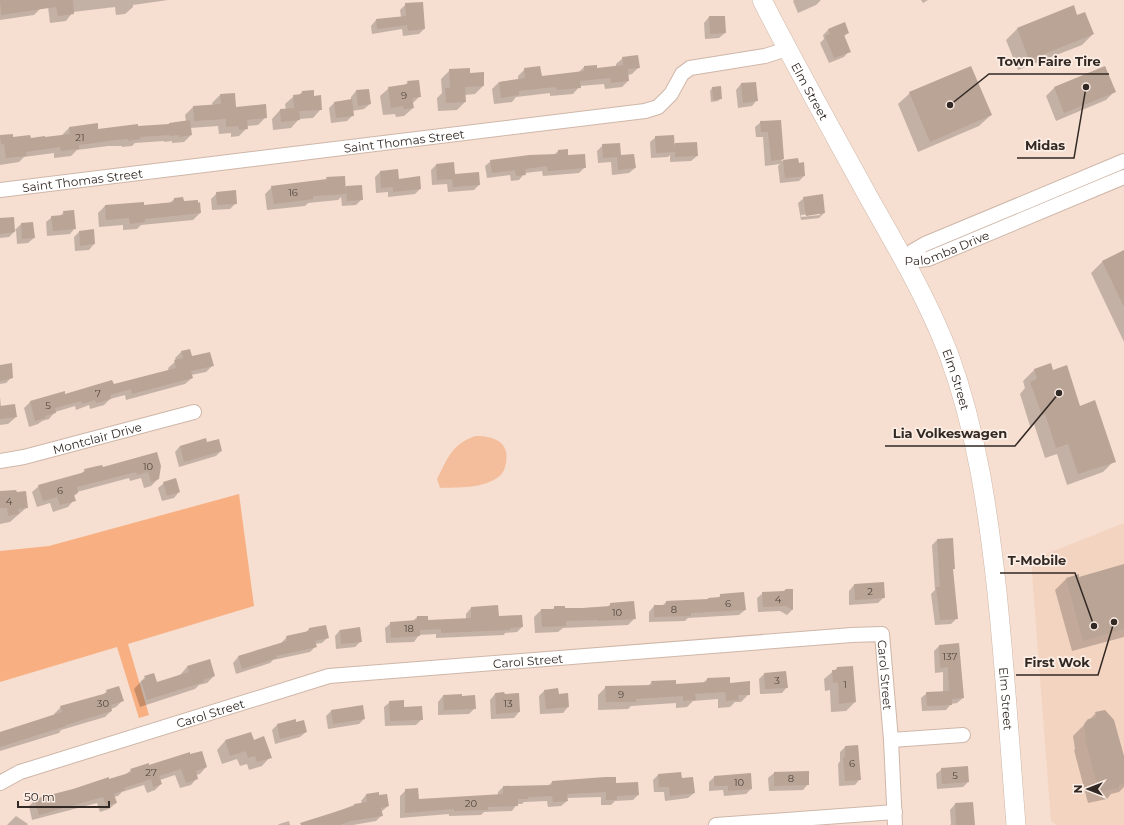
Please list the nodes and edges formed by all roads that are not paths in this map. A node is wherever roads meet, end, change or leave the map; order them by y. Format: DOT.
graph roads {
  1 [pos="762,0"];
  2 [pos="787,49"];
  3 [pos="1124,161"];
  4 [pos="1124,177"];
  5 [pos="0,190"];
  6 [pos="904,260"];
  7 [pos="194,412"];
  8 [pos="0,461"];
  9 [pos="963,735"];
  10 [pos="890,740"];
  11 [pos="0,783"];
  12 [pos="895,818"];
  13 [pos="716,825"];
  14 [pos="1016,825"];
  1 -- 2 [label="main road, Elm Street"];
  2 -- 5 [label="street, Saint Thomas Street"];
  2 -- 6 [label="main road, Elm Street"];
  3 -- 6 [label="street, Palomba Drive"];
  4 -- 6 [label="street, Palomba Drive"];
  6 -- 14 [label="main road, Elm Street"];
  7 -- 8 [label="street, Montclair Drive"];
  9 -- 10 [label="street"];
  10 -- 11 [label="street, Carol Street"];
  10 -- 12 [label="street, Carol Street"];
  12 -- 13 [label="street"];
}
